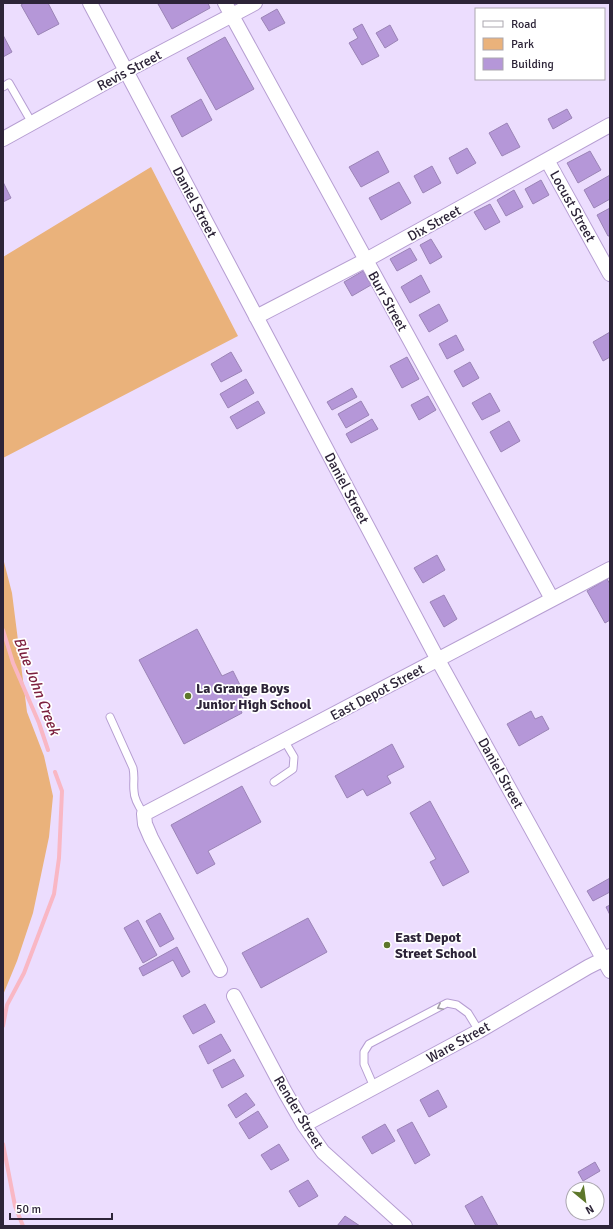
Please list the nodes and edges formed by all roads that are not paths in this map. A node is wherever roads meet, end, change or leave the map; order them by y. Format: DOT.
graph roads {
  1 [pos="90,3"];
  2 [pos="255,3"];
  3 [pos="228,9"];
  4 [pos="126,71"];
  5 [pos="3,87"];
  6 [pos="32,123"];
  7 [pos="610,126"];
  8 [pos="3,139"];
  9 [pos="547,160"];
  10 [pos="366,260"];
  11 [pos="610,274"];
  12 [pos="256,317"];
  13 [pos="610,569"];
  14 [pos="552,599"];
  15 [pos="438,660"];
  16 [pos="110,717"];
  17 [pos="284,740"];
  18 [pos="274,782"];
  19 [pos="144,814"];
  20 [pos="608,962"];
  21 [pos="220,970"];
  22 [pos="234,996"];
  23 [pos="479,1031"];
  24 [pos="374,1087"];
  25 [pos="304,1125"];
  26 [pos="405,1226"];
  1 -- 4 [label="street, Daniel Street"];
  2 -- 3 [label="street, Revis Street"];
  3 -- 4 [label="street, Revis Street"];
  3 -- 10 [label="street, Burr Street"];
  4 -- 6 [label="street, Revis Street"];
  4 -- 12 [label="street, Daniel Street"];
  5 -- 6 [label="lane"];
  6 -- 8 [label="street, Revis Street"];
  7 -- 9 [label="street, Dix Street"];
  9 -- 10 [label="street, Dix Street"];
  9 -- 11 [label="street, Locust Street"];
  10 -- 12 [label="street, Dix Street"];
  10 -- 14 [label="street, Burr Street"];
  12 -- 15 [label="street, Daniel Street"];
  13 -- 14 [label="street, East Depot Street"];
  14 -- 15 [label="street, East Depot Street"];
  15 -- 17 [label="street, East Depot Street"];
  15 -- 20 [label="street, Daniel Street"];
  16 -- 19 [label="lane"];
  17 -- 18 [label="lane"];
  17 -- 19 [label="street, East Depot Street"];
  19 -- 21 [label="street"];
  20 -- 23 [label="street, Ware Street"];
  22 -- 25 [label="street, Render Street"];
  23 -- 24 [label="street, Ware Street"];
  23 -- 24 [label="lane, one-way"];
  24 -- 25 [label="street, Ware Street"];
  25 -- 26 [label="street, Render Street"];
}
